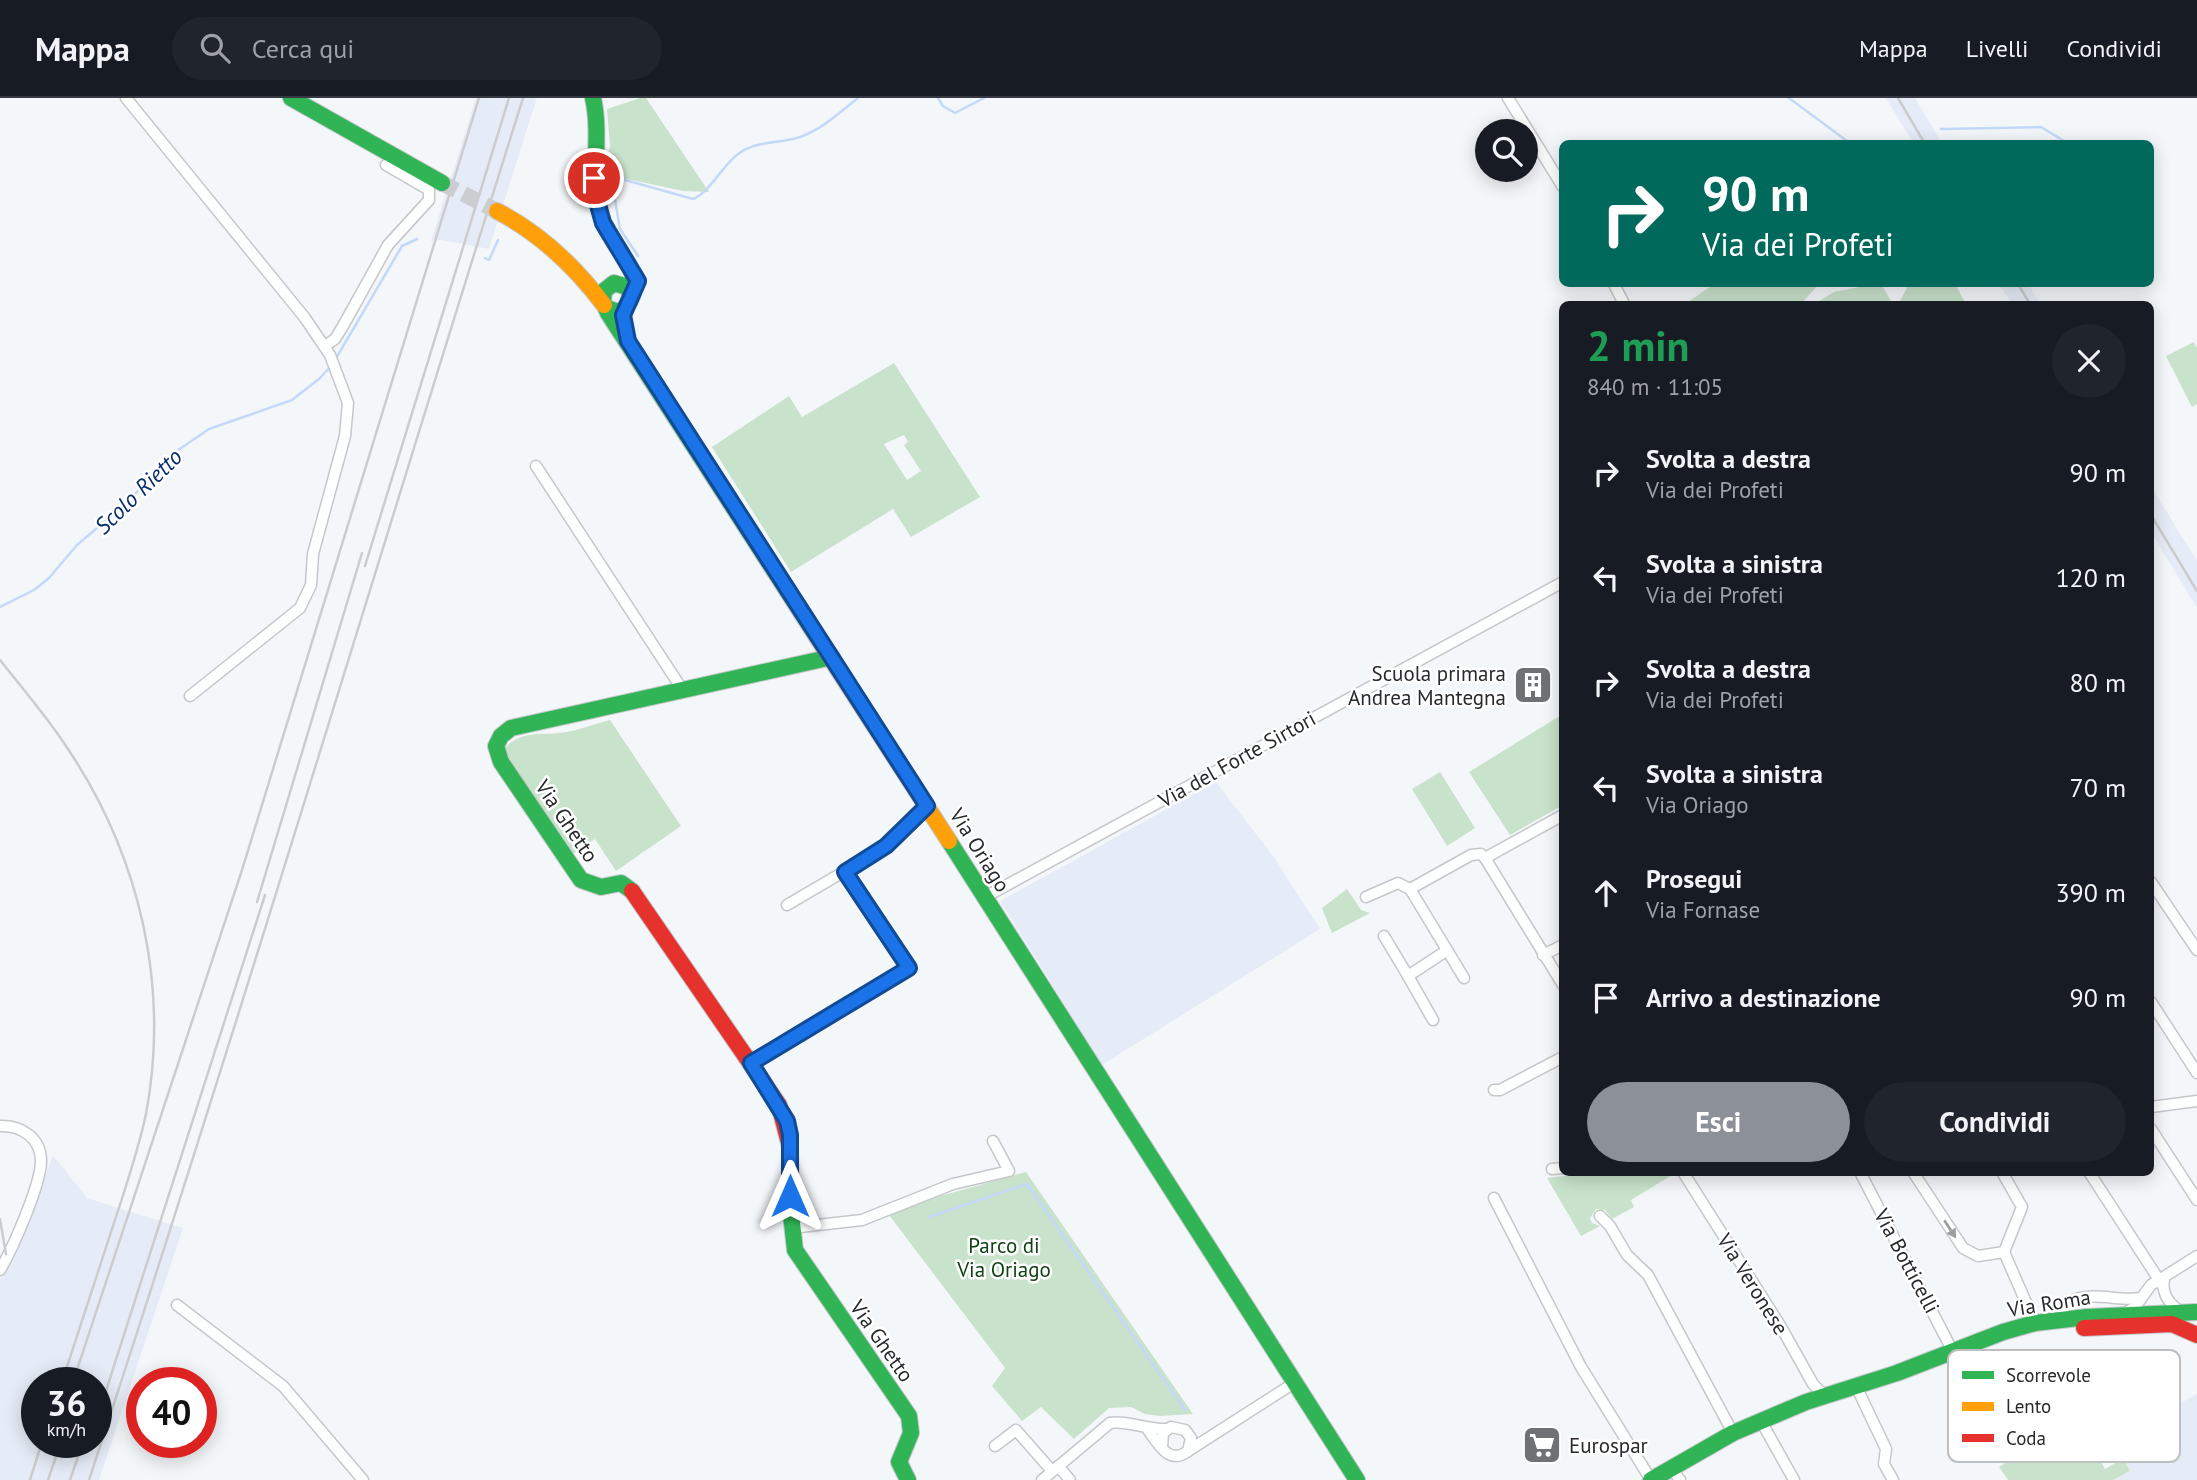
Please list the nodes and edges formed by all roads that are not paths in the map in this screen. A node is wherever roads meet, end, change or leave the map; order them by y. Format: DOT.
graph roads {
  1 [pos="126,98"];
  2 [pos="291,98"];
  3 [pos="593,98"];
  4 [pos="1508,98"];
  5 [pos="386,164"];
  6 [pos="1559,181"];
  7 [pos="442,183"];
  8 [pos="497,211"];
  9 [pos="619,252"];
  10 [pos="587,280"];
  11 [pos="607,286"];
  12 [pos="628,305"];
  13 [pos="605,307"];
  14 [pos="628,341"];
  15 [pos="330,356"];
  16 [pos="536,466"];
  17 [pos="1559,584"];
  18 [pos="832,657"];
  19 [pos="680,691"];
  20 [pos="190,696"];
  21 [pos="927,806"];
  22 [pos="1559,817"];
  23 [pos="1485,858"];
  24 [pos="845,872"];
  25 [pos="2154,886"];
  26 [pos="1410,889"];
  27 [pos="985,897"];
  28 [pos="1366,897"];
  29 [pos="787,905"];
  30 [pos="1384,936"];
  31 [pos="1559,946"];
  32 [pos="2197,950"];
  33 [pos="1447,951"];
  34 [pos="1543,956"];
  35 [pos="1408,976"];
  36 [pos="1464,978"];
  37 [pos="1559,979"];
  38 [pos="2154,1007"];
  39 [pos="1433,1020"];
  40 [pos="1559,1059"];
  41 [pos="751,1063"];
  42 [pos="2197,1073"];
  43 [pos="1494,1090"];
  44 [pos="2197,1101"];
  45 [pos="2154,1107"];
  46 [pos="0,1126"];
  47 [pos="2154,1134"];
  48 [pos="993,1141"];
  49 [pos="1686,1176"];
  50 [pos="1862,1176"];
  51 [pos="1916,1176"];
  52 [pos="2004,1176"];
  53 [pos="2092,1176"];
  54 [pos="1494,1198"];
  55 [pos="2197,1200"];
  56 [pos="1600,1216"];
  57 [pos="791,1228"];
  58 [pos="2004,1252"];
  59 [pos="2197,1256"];
  60 [pos="0,1270"];
  61 [pos="2162,1280"];
  62 [pos="2144,1301"];
  63 [pos="177,1305"];
  64 [pos="2190,1313"];
  65 [pos="2035,1323"];
  66 [pos="2065,1324"];
  67 [pos="2193,1333"];
  68 [pos="2006,1342"];
  69 [pos="1952,1350"];
  70 [pos="1976,1350"];
  71 [pos="1948,1352"];
  72 [pos="1948,1357"];
  73 [pos="1915,1366"];
  74 [pos="1294,1383"];
  75 [pos="1856,1386"];
  76 [pos="1824,1395"];
  77 [pos="1761,1421"];
  78 [pos="1168,1429"];
  79 [pos="1223,1429"];
  80 [pos="1148,1430"];
  81 [pos="1185,1430"];
  82 [pos="1733,1433"];
  83 [pos="995,1446"];
  84 [pos="1162,1447"];
  85 [pos="1188,1451"];
  86 [pos="1055,1469"];
  87 [pos="1676,1474"];
  88 [pos="363,1480"];
  89 [pos="908,1480"];
  90 [pos="1042,1480"];
  91 [pos="1070,1480"];
  92 [pos="1357,1480"];
  93 [pos="1651,1480"];
  94 [pos="1794,1480"];
  95 [pos="1893,1480"];
  1 -- 15 [label="street"];
  2 -- 7 [label="street"];
  3 -- 9 [label="street"];
  4 -- 6 [label="street"];
  5 -- 15 [label="street"];
  8 -- 10 [label="street, Via Oriago"];
  9 -- 11 [label="street"];
  9 -- 12 [label="street"];
  10 -- 11 [label="street, Via Oriago"];
  10 -- 13 [label="street, Via Oriago"];
  11 -- 12 [label="street, Via Oriago"];
  11 -- 13 [label="street"];
  12 -- 13 [label="street"];
  12 -- 14 [label="street, Via Oriago"];
  13 -- 14 [label="street, Via Oriago"];
  14 -- 18 [label="street, Via Oriago"];
  15 -- 20 [label="street"];
  16 -- 19 [label="street"];
  17 -- 27 [label="street, Via del Forte Sirtori"];
  18 -- 19 [label="street, Via Ghetto"];
  18 -- 21 [label="street, Via Oriago"];
  19 -- 41 [label="street, Via Ghetto"];
  21 -- 24 [label="street"];
  21 -- 27 [label="street, Via Oriago"];
  22 -- 23 [label="street"];
  23 -- 26 [label="street"];
  23 -- 34 [label="street"];
  24 -- 29 [label="street"];
  24 -- 41 [label="street"];
  25 -- 32 [label="street"];
  26 -- 28 [label="street"];
  26 -- 33 [label="street"];
  27 -- 74 [label="street, Via Oriago"];
  30 -- 35 [label="street"];
  31 -- 34 [label="street"];
  33 -- 35 [label="street"];
  33 -- 36 [label="street"];
  34 -- 37 [label="street"];
  35 -- 39 [label="street"];
  38 -- 42 [label="street"];
  40 -- 43 [label="street"];
  41 -- 57 [label="street, Via Ghetto"];
  44 -- 45 [label="street"];
  46 -- 60 [label="street"];
  47 -- 55 [label="street"];
  48 -- 57 [label="street"];
  49 -- 76 [label="street, Via Veronese"];
  50 -- 69 [label="street, Via Botticelli"];
  51 -- 58 [label="street, one-way"];
  52 -- 58 [label="street"];
  53 -- 61 [label="street"];
  54 -- 93 [label="street"];
  56 -- 82 [label="street"];
  57 -- 89 [label="street, Via Ghetto"];
  58 -- 65 [label="street"];
  59 -- 61 [label="street"];
  61 -- 62 [label="street"];
  61 -- 64 [label="street"];
  62 -- 64 [label="street, Via Roma"];
  62 -- 66 [label="street, Via Roma"];
  62 -- 66 [label="street"];
  62 -- 67 [label="street"];
  63 -- 88 [label="street"];
  65 -- 66 [label="street, Via Roma"];
  65 -- 68 [label="street"];
  65 -- 69 [label="street, Via Roma"];
  66 -- 67 [label="street, Via Roma"];
  66 -- 68 [label="street, Via Roma"];
  68 -- 70 [label="street, Via Roma"];
  71 -- 73 [label="street, Via Roma"];
  72 -- 73 [label="street, Via Roma"];
  73 -- 75 [label="street, Via Roma"];
  74 -- 79 [label="street"];
  74 -- 92 [label="street, Via Oriago"];
  75 -- 76 [label="street, Via Roma"];
  75 -- 95 [label="street"];
  76 -- 77 [label="street, Via Roma"];
  77 -- 82 [label="street, Via Roma"];
  77 -- 94 [label="street"];
  78 -- 80 [label="street"];
  78 -- 81 [label="street"];
  78 -- 84 [label="street"];
  79 -- 81 [label="street"];
  79 -- 85 [label="street"];
  80 -- 84 [label="street"];
  80 -- 86 [label="street"];
  81 -- 85 [label="street"];
  82 -- 87 [label="street, Via Roma"];
  83 -- 86 [label="street"];
  84 -- 85 [label="street"];
  86 -- 90 [label="street"];
  86 -- 91 [label="street"];
  87 -- 93 [label="street, Via Roma"];
}
